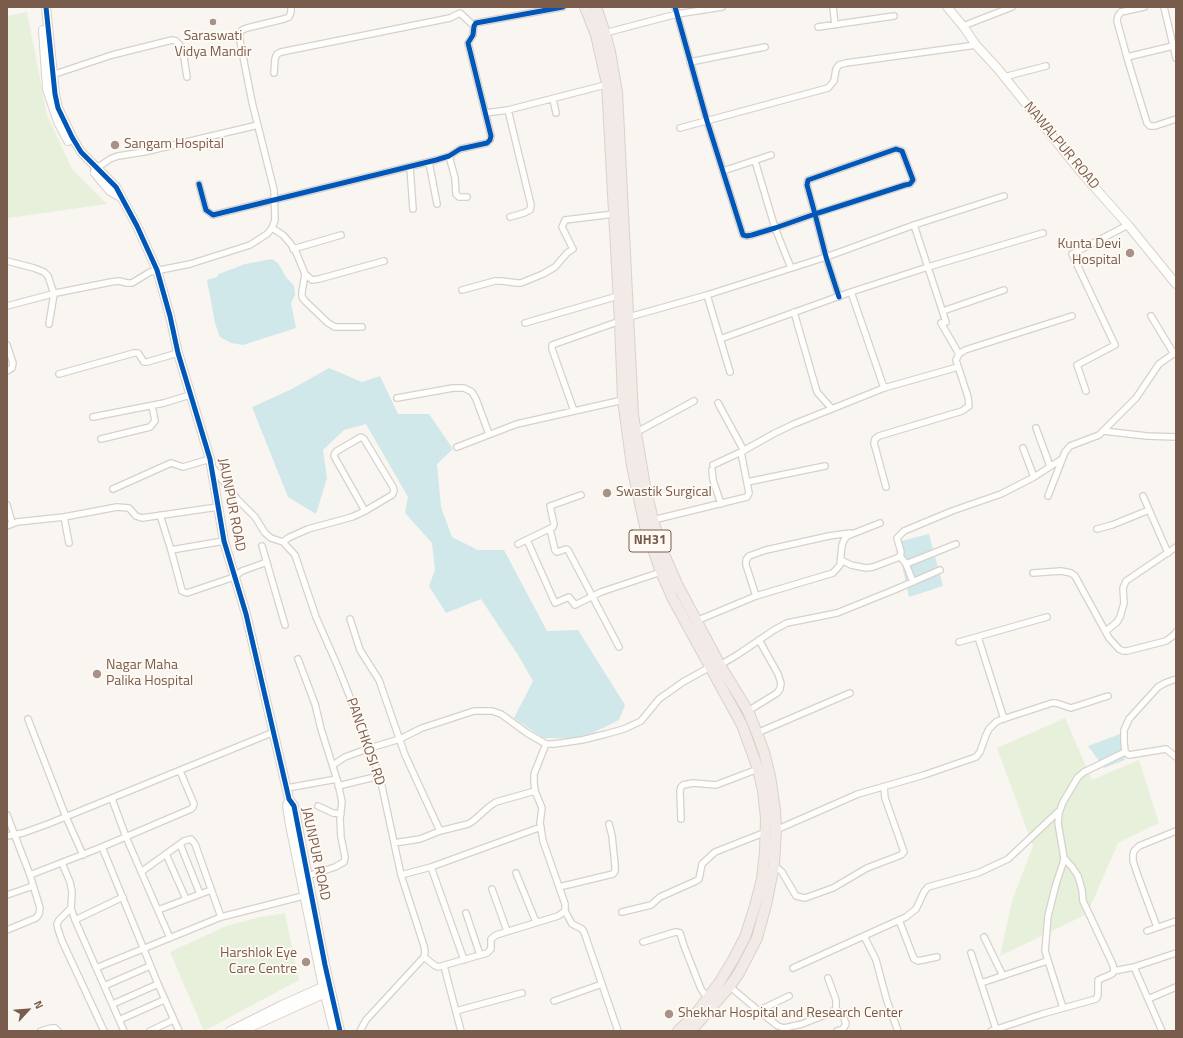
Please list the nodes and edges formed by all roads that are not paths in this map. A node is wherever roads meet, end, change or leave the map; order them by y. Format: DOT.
graph roads {
  1 [pos="41,7"];
  2 [pos="46,7"];
  3 [pos="291,7"];
  4 [pos="563,7"];
  5 [pos="585,7"];
  6 [pos="596,7"];
  7 [pos="675,7"];
  8 [pos="719,7"];
  9 [pos="722,7"];
  10 [pos="833,7"];
  11 [pos="947,7"];
  12 [pos="1012,7"];
  13 [pos="1144,7"];
  14 [pos="1164,7"];
  15 [pos="677,14"];
  16 [pos="894,16"];
  17 [pos="835,25"];
  18 [pos="474,26"];
  19 [pos="963,26"];
  20 [pos="818,27"];
  21 [pos="605,33"];
  22 [pos="976,45"];
  23 [pos="765,46"];
  24 [pos="1173,46"];
  25 [pos="1127,57"];
  26 [pos="1176,58"];
  27 [pos="690,62"];
  28 [pos="1046,66"];
  29 [pos="274,73"];
  30 [pos="52,75"];
  31 [pos="188,77"];
  32 [pos="1004,77"];
  33 [pos="611,84"];
  34 [pos="553,99"];
  35 [pos="508,110"];
  36 [pos="485,113"];
  37 [pos="556,113"];
  38 [pos="1176,119"];
  39 [pos="707,121"];
  40 [pos="258,125"];
  41 [pos="680,128"];
  42 [pos="771,155"];
  43 [pos="449,156"];
  44 [pos="755,161"];
  45 [pos="429,162"];
  46 [pos="410,167"];
  47 [pos="94,170"];
  48 [pos="723,170"];
  49 [pos="199,184"];
  50 [pos="1004,196"];
  51 [pos="467,197"];
  52 [pos="274,201"];
  53 [pos="437,204"];
  54 [pos="413,209"];
  55 [pos="614,214"];
  56 [pos="815,214"];
  57 [pos="510,217"];
  58 [pos="914,225"];
  59 [pos="1128,225"];
  60 [pos="272,228"];
  61 [pos="775,228"];
  62 [pos="1043,233"];
  63 [pos="341,235"];
  64 [pos="293,248"];
  65 [pos="826,257"];
  66 [pos="7,261"];
  67 [pos="384,261"];
  68 [pos="928,267"];
  69 [pos="791,268"];
  70 [pos="157,270"];
  71 [pos="305,274"];
  72 [pos="1176,284"];
  73 [pos="462,290"];
  74 [pos="1004,290"];
  75 [pos="851,292"];
  76 [pos="54,294"];
  77 [pos="707,295"];
  78 [pos="618,296"];
  79 [pos="839,297"];
  80 [pos="7,306"];
  81 [pos="943,311"];
  82 [pos="794,312"];
  83 [pos="1072,316"];
  84 [pos="1151,316"];
  85 [pos="624,319"];
  86 [pos="525,323"];
  87 [pos="49,324"];
  88 [pos="362,327"];
  89 [pos="720,339"];
  90 [pos="7,345"];
  91 [pos="178,353"];
  92 [pos="1175,353"];
  93 [pos="959,354"];
  94 [pos="958,367"];
  95 [pos="7,371"];
  96 [pos="730,372"];
  97 [pos="59,374"];
  98 [pos="884,388"];
  99 [pos="1086,392"];
  100 [pos="190,395"];
  101 [pos="397,398"];
  102 [pos="622,400"];
  103 [pos="694,400"];
  104 [pos="718,403"];
  105 [pos="152,406"];
  106 [pos="832,409"];
  107 [pos="574,411"];
  108 [pos="93,417"];
  109 [pos="1036,428"];
  110 [pos="1103,431"];
  111 [pos="635,433"];
  112 [pos="489,434"];
  113 [pos="1176,437"];
  114 [pos="101,439"];
  115 [pos="457,447"];
  116 [pos="1023,448"];
  117 [pos="742,452"];
  118 [pos="1062,458"];
  119 [pos="210,459"];
  120 [pos="825,466"];
  121 [pos="1050,466"];
  122 [pos="212,468"];
  123 [pos="1034,477"];
  124 [pos="747,482"];
  125 [pos="886,487"];
  126 [pos="113,489"];
  127 [pos="581,495"];
  128 [pos="1048,496"];
  129 [pos="1143,496"];
  130 [pos="721,504"];
  131 [pos="7,505"];
  132 [pos="218,507"];
  133 [pos="1149,510"];
  134 [pos="365,511"];
  135 [pos="160,515"];
  136 [pos="64,517"];
  137 [pos="653,520"];
  138 [pos="880,523"];
  139 [pos="10,525"];
  140 [pos="550,529"];
  141 [pos="1098,529"];
  142 [pos="851,533"];
  143 [pos="527,540"];
  144 [pos="224,541"];
  145 [pos="283,542"];
  146 [pos="69,543"];
  147 [pos="518,544"];
  148 [pos="956,544"];
  149 [pos="262,546"];
  150 [pos="1176,547"];
  151 [pos="171,550"];
  152 [pos="1168,553"];
  153 [pos="900,556"];
  154 [pos="841,560"];
  155 [pos="267,562"];
  156 [pos="906,564"];
  157 [pos="940,570"];
  158 [pos="661,572"];
  159 [pos="1033,573"];
  160 [pos="234,577"];
  161 [pos="913,582"];
  162 [pos="592,596"];
  163 [pos="756,596"];
  164 [pos="1047,617"];
  165 [pos="350,619"];
  166 [pos="696,621"];
  167 [pos="285,625"];
  168 [pos="1106,632"];
  169 [pos="1176,632"];
  170 [pos="978,636"];
  171 [pos="759,640"];
  172 [pos="959,642"];
  173 [pos="619,647"];
  174 [pos="298,659"];
  175 [pos="715,666"];
  176 [pos="1176,679"];
  177 [pos="850,693"];
  178 [pos="1108,696"];
  179 [pos="748,711"];
  180 [pos="1004,718"];
  181 [pos="28,719"];
  182 [pos="274,732"];
  183 [pos="757,733"];
  184 [pos="400,739"];
  185 [pos="546,744"];
  186 [pos="370,748"];
  187 [pos="1126,752"];
  188 [pos="1176,757"];
  189 [pos="333,765"];
  190 [pos="758,770"];
  191 [pos="180,771"];
  192 [pos="379,776"];
  193 [pos="337,779"];
  194 [pos="338,786"];
  195 [pos="884,787"];
  196 [pos="287,788"];
  197 [pos="535,791"];
  198 [pos="112,799"];
  199 [pos="289,799"];
  200 [pos="318,806"];
  201 [pos="1059,811"];
  202 [pos="341,814"];
  203 [pos="7,815"];
  204 [pos="66,817"];
  205 [pos="681,819"];
  206 [pos="609,824"];
  207 [pos="541,827"];
  208 [pos="440,831"];
  209 [pos="771,831"];
  210 [pos="1176,831"];
  211 [pos="15,835"];
  212 [pos="7,836"];
  213 [pos="126,837"];
  214 [pos="394,843"];
  215 [pos="180,844"];
  216 [pos="102,847"];
  217 [pos="166,854"];
  218 [pos="83,855"];
  219 [pos="1064,858"];
  220 [pos="62,863"];
  221 [pos="774,865"];
  222 [pos="431,867"];
  223 [pos="141,872"];
  224 [pos="516,874"];
  225 [pos="30,875"];
  226 [pos="401,875"];
  227 [pos="308,876"];
  228 [pos="33,886"];
  229 [pos="559,887"];
  230 [pos="492,889"];
  231 [pos="211,890"];
  232 [pos="200,894"];
  233 [pos="7,895"];
  234 [pos="308,895"];
  235 [pos="122,897"];
  236 [pos="186,899"];
  237 [pos="71,908"];
  238 [pos="158,910"];
  239 [pos="565,911"];
  240 [pos="622,912"];
  241 [pos="466,913"];
  242 [pos="221,917"];
  243 [pos="75,920"];
  244 [pos="900,920"];
  245 [pos="1176,921"];
  246 [pos="536,922"];
  247 [pos="1157,928"];
  248 [pos="7,930"];
  249 [pos="507,931"];
  250 [pos="1147,931"];
  251 [pos="864,936"];
  252 [pos="984,937"];
  253 [pos="170,938"];
  254 [pos="643,942"];
  255 [pos="143,948"];
  256 [pos="971,953"];
  257 [pos="1176,953"];
  258 [pos="480,955"];
  259 [pos="424,957"];
  260 [pos="937,957"];
  261 [pos="464,960"];
  262 [pos="1047,961"];
  263 [pos="150,966"];
  264 [pos="444,966"];
  265 [pos="1134,967"];
  266 [pos="96,968"];
  267 [pos="792,968"];
  268 [pos="1114,971"];
  269 [pos="1003,976"];
  270 [pos="828,978"];
  271 [pos="721,980"];
  272 [pos="981,983"];
  273 [pos="158,984"];
  274 [pos="602,984"];
  275 [pos="104,986"];
  276 [pos="730,986"];
  277 [pos="1176,987"];
  278 [pos="327,988"];
  279 [pos="522,993"];
  280 [pos="789,996"];
  281 [pos="708,999"];
  282 [pos="1148,999"];
  283 [pos="164,1000"];
  284 [pos="554,1000"];
  285 [pos="112,1004"];
  286 [pos="1063,1008"];
  287 [pos="836,1010"];
  288 [pos="456,1011"];
  289 [pos="758,1011"];
  290 [pos="119,1020"];
  291 [pos="173,1020"];
  292 [pos="696,1028"];
  293 [pos="793,1029"];
  294 [pos="994,1030"];
  295 [pos="41,1031"];
  296 [pos="58,1031"];
  297 [pos="104,1031"];
  298 [pos="124,1031"];
  299 [pos="150,1031"];
  300 [pos="179,1031"];
  301 [pos="230,1031"];
  302 [pos="242,1031"];
  303 [pos="334,1031"];
  304 [pos="340,1031"];
  305 [pos="360,1031"];
  306 [pos="460,1031"];
  307 [pos="618,1031"];
  308 [pos="678,1031"];
  309 [pos="837,1031"];
  310 [pos="898,1031"];
  311 [pos="1162,1031"];
  1 -- 47 [label="street"];
  2 -- 30 [label="street"];
  3 -- 40 [label="street"];
  4 -- 18 [label="street"];
  5 -- 33 [label="highway, NH31"];
  6 -- 21 [label="highway, NH31"];
  7 -- 15 [label="street"];
  8 -- 9 [label="street"];
  8 -- 15 [label="street"];
  10 -- 17 [label="street"];
  11 -- 19 [label="street, NAWALPUR ROAD"];
  12 -- 19 [label="street"];
  13 -- 25 [label="street"];
  14 -- 24 [label="street"];
  15 -- 21 [label="street"];
  15 -- 27 [label="street"];
  16 -- 17 [label="street"];
  17 -- 20 [label="street"];
  18 -- 29 [label="street"];
  18 -- 36 [label="street"];
  19 -- 22 [label="street, NAWALPUR ROAD"];
  21 -- 33 [label="highway, NH31"];
  22 -- 32 [label="street, NAWALPUR ROAD"];
  22 -- 39 [label="street"];
  23 -- 27 [label="street"];
  24 -- 25 [label="street"];
  24 -- 26 [label="street"];
  25 -- 38 [label="street"];
  27 -- 39 [label="street"];
  28 -- 32 [label="street"];
  30 -- 31 [label="street"];
  30 -- 47 [label="street"];
  32 -- 59 [label="street, NAWALPUR ROAD"];
  33 -- 34 [label="street"];
  33 -- 55 [label="highway, NH31"];
  33 -- 85 [label="highway, NH31"];
  34 -- 35 [label="street"];
  34 -- 37 [label="street"];
  35 -- 36 [label="street"];
  35 -- 57 [label="street"];
  36 -- 43 [label="street"];
  39 -- 41 [label="street"];
  39 -- 48 [label="street"];
  40 -- 47 [label="street"];
  40 -- 52 [label="street"];
  42 -- 44 [label="street"];
  43 -- 45 [label="street"];
  43 -- 51 [label="street"];
  44 -- 48 [label="street"];
  44 -- 61 [label="street"];
  45 -- 46 [label="street"];
  45 -- 53 [label="street"];
  46 -- 52 [label="street"];
  46 -- 54 [label="street"];
  47 -- 70 [label="street, JAUNPUR ROAD"];
  48 -- 61 [label="street"];
  49 -- 52 [label="street"];
  50 -- 58 [label="street"];
  52 -- 60 [label="street"];
  55 -- 73 [label="street"];
  55 -- 78 [label="highway, NH31"];
  56 -- 56 [label="street"];
  56 -- 61 [label="street"];
  56 -- 65 [label="street"];
  58 -- 65 [label="street"];
  58 -- 68 [label="street"];
  59 -- 72 [label="street, NAWALPUR ROAD"];
  59 -- 99 [label="street"];
  60 -- 64 [label="street"];
  60 -- 70 [label="street"];
  61 -- 69 [label="street"];
  62 -- 68 [label="street"];
  63 -- 64 [label="street"];
  64 -- 71 [label="street"];
  65 -- 69 [label="street"];
  65 -- 79 [label="street"];
  66 -- 76 [label="street"];
  67 -- 71 [label="street"];
  68 -- 75 [label="street"];
  68 -- 81 [label="street"];
  69 -- 77 [label="street"];
  70 -- 76 [label="street"];
  70 -- 91 [label="street, JAUNPUR ROAD"];
  71 -- 88 [label="street"];
  74 -- 81 [label="street"];
  75 -- 79 [label="street"];
  75 -- 98 [label="street"];
  76 -- 80 [label="street"];
  76 -- 87 [label="street"];
  77 -- 85 [label="street"];
  77 -- 89 [label="street"];
  78 -- 85 [label="highway, NH31"];
  78 -- 86 [label="street"];
  79 -- 82 [label="street"];
  81 -- 93 [label="street"];
  82 -- 89 [label="street"];
  82 -- 106 [label="street"];
  83 -- 93 [label="street"];
  84 -- 92 [label="street"];
  85 -- 102 [label="highway, NH31"];
  85 -- 107 [label="street"];
  85 -- 111 [label="highway, NH31"];
  89 -- 96 [label="street"];
  90 -- 95 [label="street"];
  91 -- 97 [label="street"];
  91 -- 100 [label="street, JAUNPUR ROAD"];
  92 -- 110 [label="street"];
  93 -- 94 [label="street"];
  94 -- 98 [label="street"];
  94 -- 125 [label="street"];
  98 -- 106 [label="street"];
  100 -- 105 [label="street"];
  100 -- 119 [label="street, JAUNPUR ROAD"];
  101 -- 112 [label="street"];
  102 -- 107 [label="street"];
  102 -- 158 [label="highway, NH31"];
  103 -- 111 [label="street"];
  104 -- 117 [label="street"];
  105 -- 108 [label="street"];
  105 -- 114 [label="street"];
  106 -- 117 [label="street"];
  107 -- 112 [label="street"];
  109 -- 121 [label="street"];
  110 -- 113 [label="street"];
  110 -- 118 [label="street"];
  111 -- 137 [label="highway, NH31"];
  112 -- 115 [label="street"];
  116 -- 123 [label="street"];
  117 -- 124 [label="street"];
  117 -- 130 [label="street"];
  118 -- 121 [label="street"];
  118 -- 128 [label="street"];
  119 -- 122 [label="street, JAUNPUR ROAD"];
  119 -- 126 [label="street"];
  120 -- 124 [label="street"];
  121 -- 123 [label="street"];
  122 -- 132 [label="street, JAUNPUR ROAD"];
  122 -- 145 [label="street, PANCHKOSI RD"];
  123 -- 153 [label="street"];
  124 -- 130 [label="street"];
  127 -- 140 [label="street"];
  129 -- 133 [label="street"];
  130 -- 137 [label="street"];
  131 -- 139 [label="street"];
  132 -- 135 [label="street"];
  132 -- 144 [label="street, JAUNPUR ROAD"];
  133 -- 141 [label="street"];
  133 -- 152 [label="street"];
  134 -- 134 [label="street"];
  134 -- 145 [label="street"];
  135 -- 136 [label="street"];
  135 -- 151 [label="street"];
  136 -- 139 [label="street"];
  136 -- 146 [label="street"];
  137 -- 166 [label="highway, NH31"];
  138 -- 142 [label="street"];
  140 -- 143 [label="street"];
  140 -- 162 [label="street"];
  142 -- 154 [label="street"];
  142 -- 163 [label="street"];
  143 -- 147 [label="street"];
  143 -- 162 [label="street"];
  144 -- 151 [label="street"];
  144 -- 160 [label="street, JAUNPUR ROAD"];
  145 -- 186 [label="street, PANCHKOSI RD"];
  148 -- 156 [label="street"];
  149 -- 155 [label="street"];
  150 -- 152 [label="street"];
  151 -- 160 [label="street"];
  152 -- 168 [label="street"];
  153 -- 154 [label="street"];
  153 -- 156 [label="street"];
  154 -- 163 [label="street"];
  155 -- 160 [label="street"];
  155 -- 167 [label="street"];
  156 -- 161 [label="street"];
  157 -- 161 [label="street"];
  158 -- 162 [label="street"];
  158 -- 175 [label="highway, NH31"];
  159 -- 168 [label="street"];
  160 -- 182 [label="street, JAUNPUR ROAD"];
  161 -- 171 [label="street"];
  162 -- 173 [label="street"];
  163 -- 166 [label="street"];
  164 -- 170 [label="street"];
  165 -- 184 [label="street"];
  166 -- 175 [label="highway, NH31"];
  168 -- 169 [label="street"];
  170 -- 172 [label="street"];
  170 -- 180 [label="street"];
  171 -- 175 [label="street"];
  171 -- 179 [label="street"];
  174 -- 189 [label="street"];
  175 -- 179 [label="highway, NH31"];
  175 -- 185 [label="street"];
  175 -- 190 [label="highway, NH31"];
  176 -- 187 [label="street"];
  177 -- 183 [label="street"];
  178 -- 180 [label="street"];
  179 -- 183 [label="highway, NH31"];
  180 -- 195 [label="street"];
  181 -- 204 [label="street"];
  182 -- 191 [label="street"];
  182 -- 196 [label="street, JAUNPUR ROAD"];
  183 -- 209 [label="highway, NH31"];
  184 -- 185 [label="street"];
  184 -- 186 [label="street"];
  184 -- 208 [label="street"];
  185 -- 197 [label="street"];
  186 -- 189 [label="street"];
  186 -- 192 [label="street, PANCHKOSI RD"];
  187 -- 188 [label="street"];
  187 -- 201 [label="street"];
  189 -- 193 [label="street"];
  190 -- 205 [label="street"];
  190 -- 209 [label="highway, NH31"];
  191 -- 198 [label="street"];
  191 -- 213 [label="street"];
  192 -- 194 [label="street"];
  192 -- 214 [label="street, PANCHKOSI RD"];
  193 -- 194 [label="street"];
  193 -- 196 [label="street"];
  194 -- 202 [label="street"];
  195 -- 209 [label="street"];
  195 -- 221 [label="street"];
  196 -- 199 [label="street, JAUNPUR ROAD"];
  197 -- 207 [label="street"];
  197 -- 208 [label="street"];
  198 -- 204 [label="street"];
  198 -- 213 [label="street"];
  199 -- 227 [label="street, JAUNPUR ROAD"];
  199 -- 234 [label="street, JAUNPUR ROAD"];
  200 -- 202 [label="street"];
  201 -- 219 [label="street"];
  201 -- 244 [label="street"];
  202 -- 227 [label="street"];
  203 -- 211 [label="street"];
  204 -- 211 [label="street"];
  204 -- 218 [label="street"];
  206 -- 229 [label="street"];
  207 -- 222 [label="street"];
  207 -- 229 [label="street"];
  208 -- 214 [label="street"];
  209 -- 221 [label="highway, NH31"];
  209 -- 240 [label="street"];
  209 -- 271 [label="highway, NH31"];
  210 -- 247 [label="street"];
  211 -- 212 [label="street"];
  211 -- 225 [label="street"];
  213 -- 216 [label="street"];
  213 -- 223 [label="street"];
  214 -- 226 [label="street, PANCHKOSI RD"];
  215 -- 217 [label="street"];
  215 -- 231 [label="street"];
  215 -- 232 [label="street"];
  216 -- 218 [label="street"];
  216 -- 235 [label="street"];
  217 -- 223 [label="street"];
  217 -- 236 [label="street"];
  218 -- 220 [label="street"];
  219 -- 262 [label="street"];
  219 -- 268 [label="street"];
  220 -- 225 [label="street"];
  220 -- 237 [label="street"];
  221 -- 276 [label="highway, NH31"];
  222 -- 226 [label="street"];
  222 -- 261 [label="street"];
  223 -- 238 [label="street"];
  224 -- 246 [label="street"];
  225 -- 228 [label="street"];
  226 -- 259 [label="street, PANCHKOSI RD"];
  227 -- 234 [label="street, JAUNPUR ROAD"];
  228 -- 233 [label="street"];
  228 -- 248 [label="street"];
  229 -- 239 [label="street"];
  230 -- 249 [label="street"];
  231 -- 232 [label="street"];
  231 -- 242 [label="street"];
  232 -- 236 [label="street"];
  234 -- 242 [label="street"];
  234 -- 278 [label="street, JAUNPUR ROAD"];
  235 -- 243 [label="street"];
  235 -- 255 [label="street"];
  236 -- 238 [label="street"];
  237 -- 243 [label="street"];
  237 -- 297 [label="street"];
  238 -- 253 [label="street"];
  239 -- 246 [label="street"];
  239 -- 274 [label="street"];
  241 -- 258 [label="street"];
  242 -- 253 [label="street"];
  243 -- 266 [label="street"];
  244 -- 251 [label="street"];
  244 -- 260 [label="street"];
  245 -- 247 [label="street"];
  246 -- 249 [label="street"];
  247 -- 250 [label="street"];
  249 -- 258 [label="street"];
  251 -- 267 [label="street"];
  251 -- 310 [label="street"];
  252 -- 269 [label="street"];
  253 -- 255 [label="street"];
  254 -- 281 [label="street"];
  255 -- 263 [label="street"];
  255 -- 266 [label="street"];
  256 -- 272 [label="street"];
  257 -- 265 [label="street"];
  258 -- 261 [label="street"];
  259 -- 264 [label="street"];
  259 -- 305 [label="street"];
  261 -- 264 [label="street"];
  262 -- 269 [label="street"];
  262 -- 286 [label="street"];
  263 -- 273 [label="street"];
  263 -- 275 [label="street"];
  264 -- 288 [label="street"];
  265 -- 268 [label="street"];
  265 -- 282 [label="street"];
  266 -- 275 [label="street"];
  268 -- 286 [label="street"];
  269 -- 272 [label="street"];
  270 -- 287 [label="street"];
  271 -- 276 [label="street"];
  271 -- 281 [label="highway, NH31"];
  272 -- 294 [label="street"];
  273 -- 283 [label="street"];
  273 -- 285 [label="street"];
  274 -- 284 [label="street"];
  274 -- 307 [label="street"];
  275 -- 285 [label="street"];
  276 -- 289 [label="street"];
  276 -- 292 [label="highway, NH31"];
  277 -- 282 [label="street"];
  278 -- 301 [label="street"];
  278 -- 302 [label="street"];
  278 -- 303 [label="street, JAUNPUR ROAD"];
  278 -- 304 [label="street, JAUNPUR ROAD"];
  279 -- 288 [label="street"];
  280 -- 289 [label="street"];
  281 -- 308 [label="highway, NH31"];
  282 -- 311 [label="street"];
  283 -- 290 [label="street"];
  283 -- 291 [label="street"];
  285 -- 290 [label="street"];
  286 -- 294 [label="street"];
  287 -- 293 [label="street"];
  287 -- 309 [label="street"];
  288 -- 306 [label="street"];
  289 -- 293 [label="street"];
  290 -- 298 [label="street"];
  291 -- 299 [label="street"];
  291 -- 300 [label="street"];
  295 -- 296 [label="street"];
}
